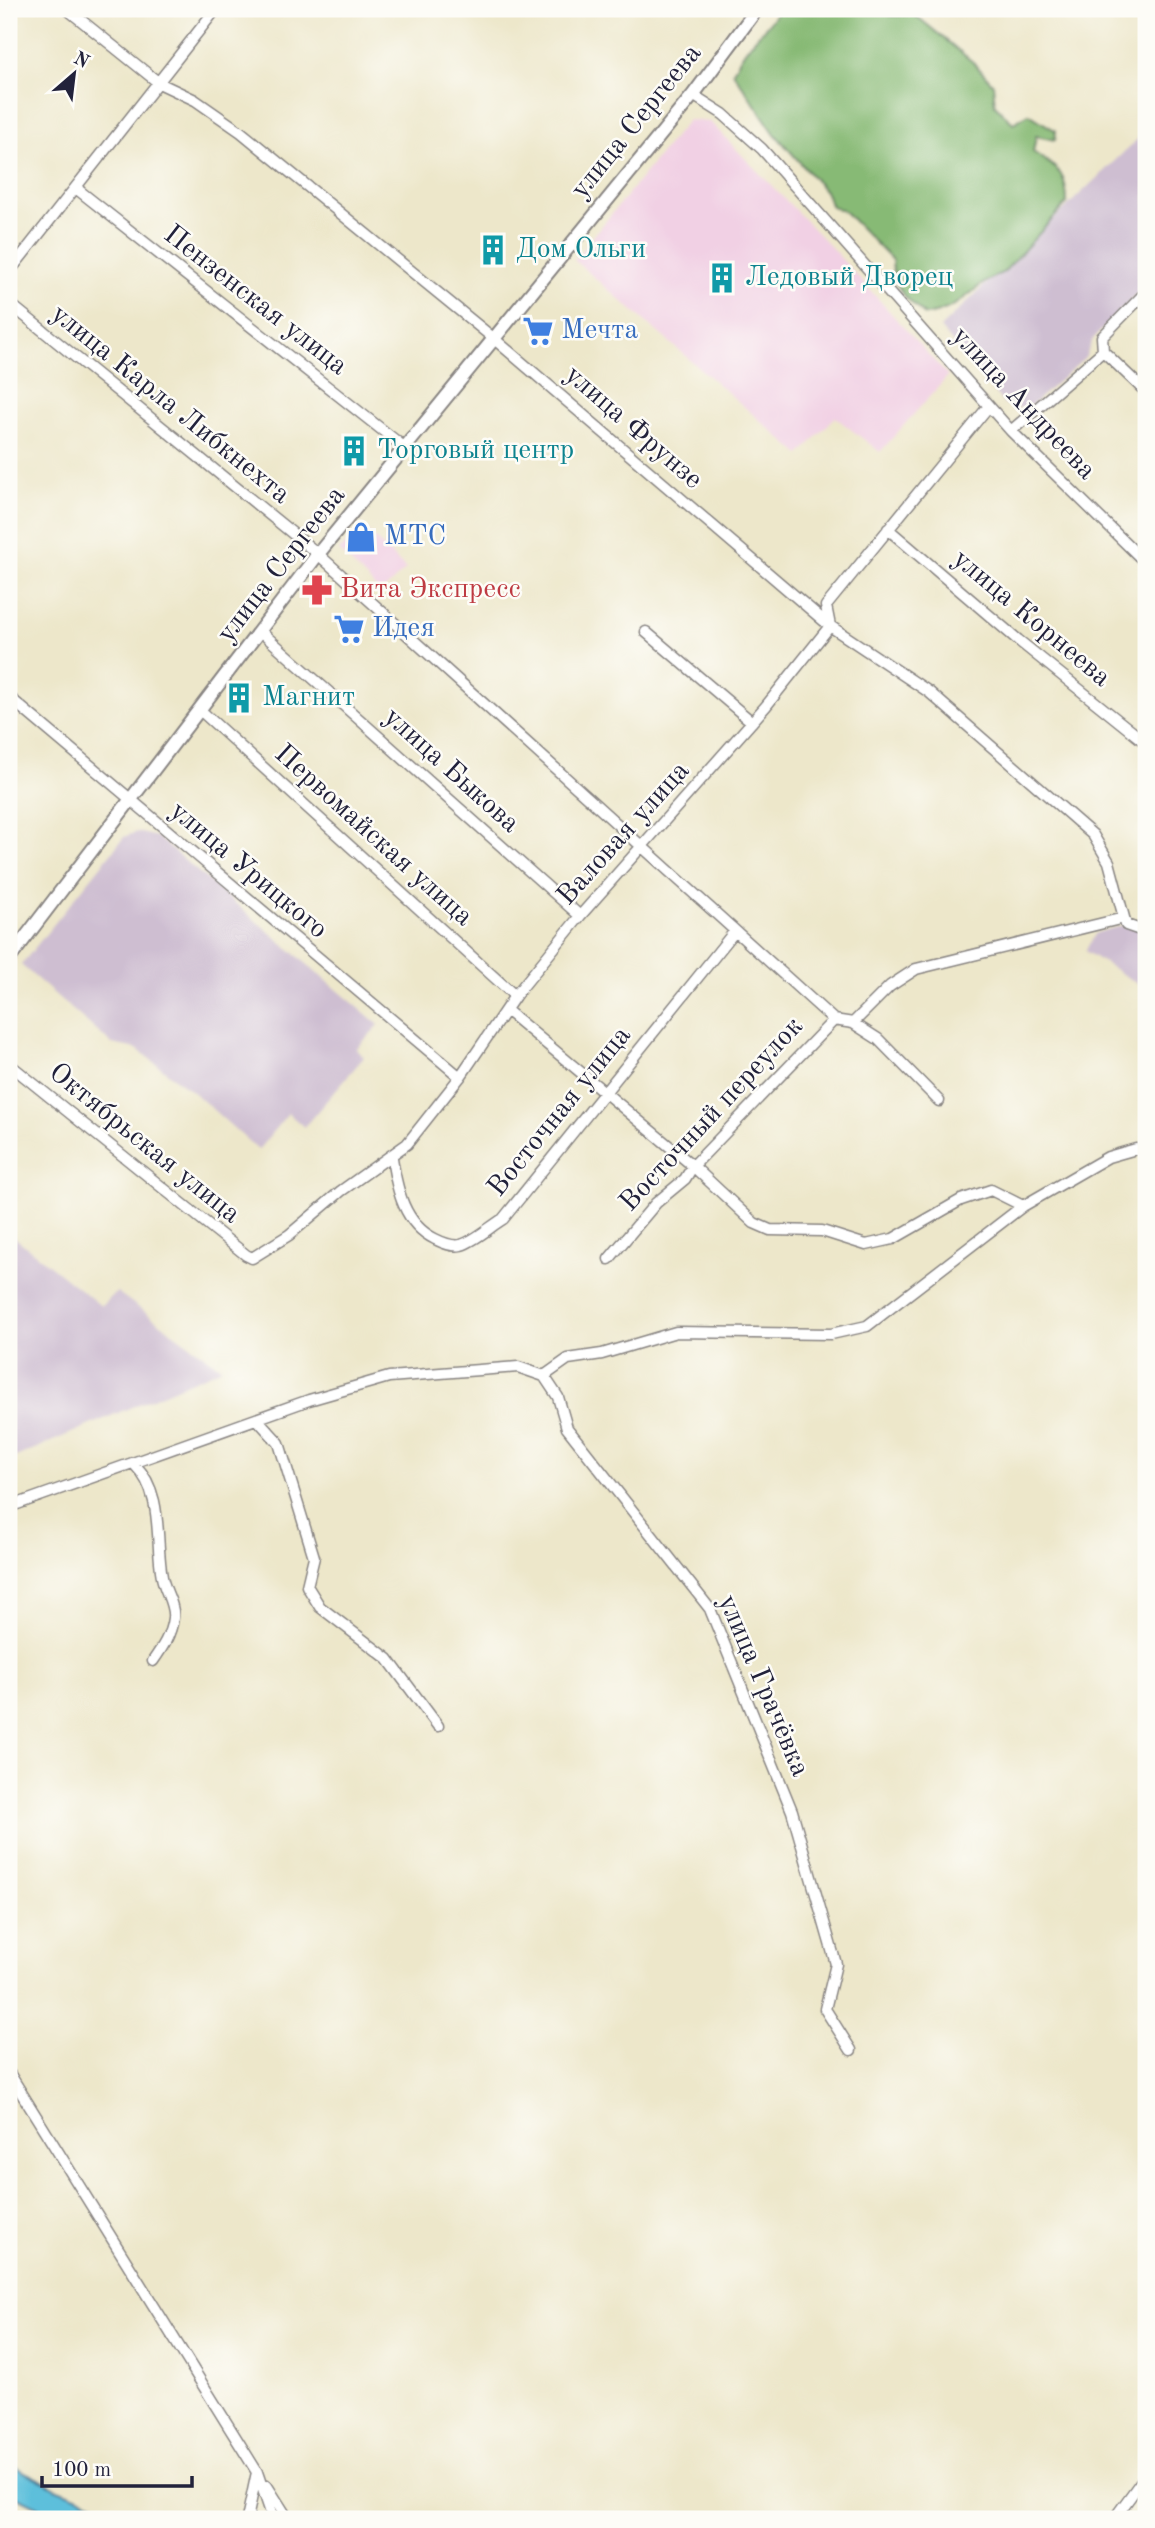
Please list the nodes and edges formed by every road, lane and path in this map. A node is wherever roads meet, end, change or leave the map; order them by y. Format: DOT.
graph roads {
  1 [pos="67,9"];
  2 [pos="216,9"];
  3 [pos="757,9"];
  4 [pos="159,83"];
  5 [pos="693,95"];
  6 [pos="77,189"];
  7 [pos="9,272"];
  8 [pos="1146,292"];
  9 [pos="9,303"];
  10 [pos="492,337"];
  11 [pos="1103,351"];
  12 [pos="1146,393"];
  13 [pos="988,407"];
  14 [pos="1011,431"];
  15 [pos="405,448"];
  16 [pos="888,529"];
  17 [pos="318,554"];
  18 [pos="1146,564"];
  19 [pos="830,626"];
  20 [pos="260,631"];
  21 [pos="646,632"];
  22 [pos="9,698"];
  23 [pos="200,710"];
  24 [pos="752,722"];
  25 [pos="1146,743"];
  26 [pos="130,802"];
  27 [pos="641,848"];
  28 [pos="580,916"];
  29 [pos="1124,918"];
  30 [pos="735,932"];
  31 [pos="1146,932"];
  32 [pos="9,959"];
  33 [pos="515,996"];
  34 [pos="506,1010"];
  35 [pos="834,1020"];
  36 [pos="853,1023"];
  37 [pos="9,1064"];
  38 [pos="460,1077"];
  39 [pos="604,1093"];
  40 [pos="939,1101"];
  41 [pos="1146,1152"];
  42 [pos="392,1158"];
  43 [pos="693,1166"];
  44 [pos="1023,1206"];
  45 [pos="252,1258"];
  46 [pos="609,1259"];
  47 [pos="544,1376"];
  48 [pos="257,1419"];
  49 [pos="135,1465"];
  50 [pos="9,1507"];
  51 [pos="153,1661"];
  52 [pos="438,1726"];
  53 [pos="850,2050"];
  54 [pos="9,2073"];
  55 [pos="257,2472"];
  56 [pos="1146,2475"];
  57 [pos="247,2519"];
  58 [pos="273,2519"];
  59 [pos="288,2519"];
  60 [pos="1114,2519"];
  1 -- 4 [label="street, улица Фрунзе"];
  2 -- 4 [label="street"];
  3 -- 5 [label="main road, улица Сергеева"];
  4 -- 6 [label="street"];
  4 -- 10 [label="street, улица Фрунзе"];
  5 -- 10 [label="main road, улица Сергеева"];
  5 -- 13 [label="street, улица Андреева"];
  6 -- 7 [label="street"];
  6 -- 15 [label="street, Пензенская улица"];
  8 -- 11 [label="street"];
  9 -- 17 [label="street, улица Карла Либкнехта"];
  10 -- 15 [label="main road, улица Сергеева"];
  10 -- 19 [label="street, улица Фрунзе"];
  11 -- 12 [label="street"];
  11 -- 14 [label="street"];
  13 -- 14 [label="street, улица Андреева"];
  13 -- 16 [label="street"];
  14 -- 18 [label="street, улица Андреева"];
  15 -- 17 [label="main road, улица Сергеева"];
  16 -- 19 [label="street"];
  16 -- 25 [label="street, улица Корнеева"];
  17 -- 20 [label="main road, улица Сергеева"];
  17 -- 27 [label="street, улица Карла Либкнехта"];
  19 -- 24 [label="street, Валовая улица"];
  19 -- 29 [label="street, улица Фрунзе"];
  20 -- 23 [label="main road, улица Сергеева"];
  20 -- 28 [label="street, улица Быкова"];
  21 -- 24 [label="street"];
  22 -- 26 [label="street, улица Урицкого"];
  23 -- 26 [label="main road, улица Сергеева"];
  23 -- 33 [label="street, Первомайская улица"];
  24 -- 27 [label="street, Валовая улица"];
  26 -- 32 [label="main road, улица Сергеева"];
  26 -- 38 [label="street, улица Урицкого"];
  27 -- 28 [label="street, Валовая улица"];
  27 -- 30 [label="street, улица Карла Либкнехта"];
  28 -- 33 [label="street, Валовая улица"];
  29 -- 31 [label="street"];
  29 -- 36 [label="street"];
  30 -- 35 [label="street, улица Карла Либкнехта"];
  30 -- 39 [label="street, Восточная улица"];
  33 -- 34 [label="street, Валовая улица"];
  34 -- 38 [label="street, Валовая улица"];
  34 -- 39 [label="street"];
  35 -- 36 [label="street, Восточный переулок"];
  35 -- 43 [label="street, Восточный переулок"];
  36 -- 40 [label="street"];
  37 -- 45 [label="street, Октябрьская улица"];
  38 -- 42 [label="street, Валовая улица"];
  39 -- 42 [label="street, Восточная улица"];
  39 -- 43 [label="street"];
  41 -- 44 [label="street"];
  42 -- 45 [label="street, Валовая улица"];
  43 -- 44 [label="street"];
  43 -- 46 [label="street, Восточный переулок"];
  44 -- 47 [label="street"];
  47 -- 48 [label="street"];
  47 -- 53 [label="street, улица Грачёвка"];
  48 -- 49 [label="street"];
  48 -- 52 [label="street"];
  49 -- 50 [label="street"];
  49 -- 51 [label="street"];
  54 -- 55 [label="street"];
  55 -- 57 [label="street"];
  55 -- 58 [label="street"];
  55 -- 59 [label="street"];
  56 -- 60 [label="street"];
}
